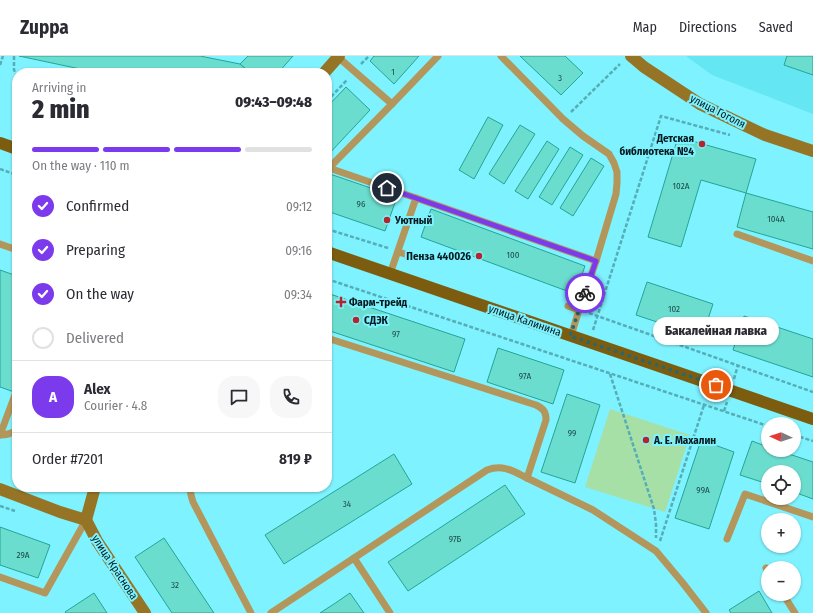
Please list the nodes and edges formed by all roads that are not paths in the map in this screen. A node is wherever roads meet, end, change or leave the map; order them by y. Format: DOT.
graph roads {
  1 [pos="338,56"];
  2 [pos="438,56"];
  3 [pos="501,56"];
  4 [pos="632,56"];
  5 [pos="328,68"];
  6 [pos="392,104"];
  7 [pos="0,143"];
  8 [pos="12,147"];
  9 [pos="813,151"];
  10 [pos="332,165"];
  11 [pos="332,169"];
  12 [pos="416,198"];
  13 [pos="738,234"];
  14 [pos="0,244"];
  15 [pos="12,248"];
  16 [pos="398,252"];
  17 [pos="332,254"];
  18 [pos="412,256"];
  19 [pos="596,261"];
  20 [pos="813,261"];
  21 [pos="390,274"];
  22 [pos="568,306"];
  23 [pos="579,310"];
  24 [pos="570,336"];
  25 [pos="332,340"];
  26 [pos="12,403"];
  27 [pos="813,419"];
  28 [pos="12,433"];
  29 [pos="0,435"];
  30 [pos="527,478"];
  31 [pos="0,489"];
  32 [pos="94,492"];
  33 [pos="191,492"];
  34 [pos="813,517"];
  35 [pos="86,520"];
  36 [pos="727,539"];
  37 [pos="354,558"];
  38 [pos="0,577"];
  39 [pos="787,601"];
  40 [pos="145,613"];
  41 [pos="251,613"];
  42 [pos="271,613"];
  43 [pos="390,613"];
  44 [pos="706,613"];
  45 [pos="795,613"];
  1 -- 5 [label="street"];
  1 -- 6 [label="lane"];
  2 -- 6 [label="lane"];
  3 -- 19 [label="lane"];
  4 -- 9 [label="street, улица Гоголя"];
  6 -- 10 [label="lane"];
  7 -- 8 [label="main road"];
  11 -- 12 [label="lane"];
  12 -- 16 [label="lane"];
  12 -- 19 [label="lane"];
  13 -- 20 [label="lane"];
  14 -- 15 [label="lane"];
  16 -- 18 [label="lane"];
  16 -- 21 [label="lane"];
  17 -- 21 [label="main road, улица Калинина"];
  19 -- 23 [label="lane"];
  21 -- 24 [label="main road, улица Калинина"];
  22 -- 23 [label="lane"];
  23 -- 24 [label="lane"];
  24 -- 27 [label="main road, улица Калинина"];
  25 -- 30 [label="lane"];
  26 -- 29 [label="lane"];
  28 -- 29 [label="lane"];
  30 -- 37 [label="lane"];
  30 -- 44 [label="lane"];
  31 -- 35 [label="street"];
  32 -- 35 [label="street"];
  33 -- 41 [label="lane"];
  34 -- 36 [label="lane"];
  35 -- 38 [label="lane"];
  35 -- 40 [label="street, улица Краснова"];
  37 -- 42 [label="lane"];
  37 -- 43 [label="lane"];
  39 -- 45 [label="lane"];
}
